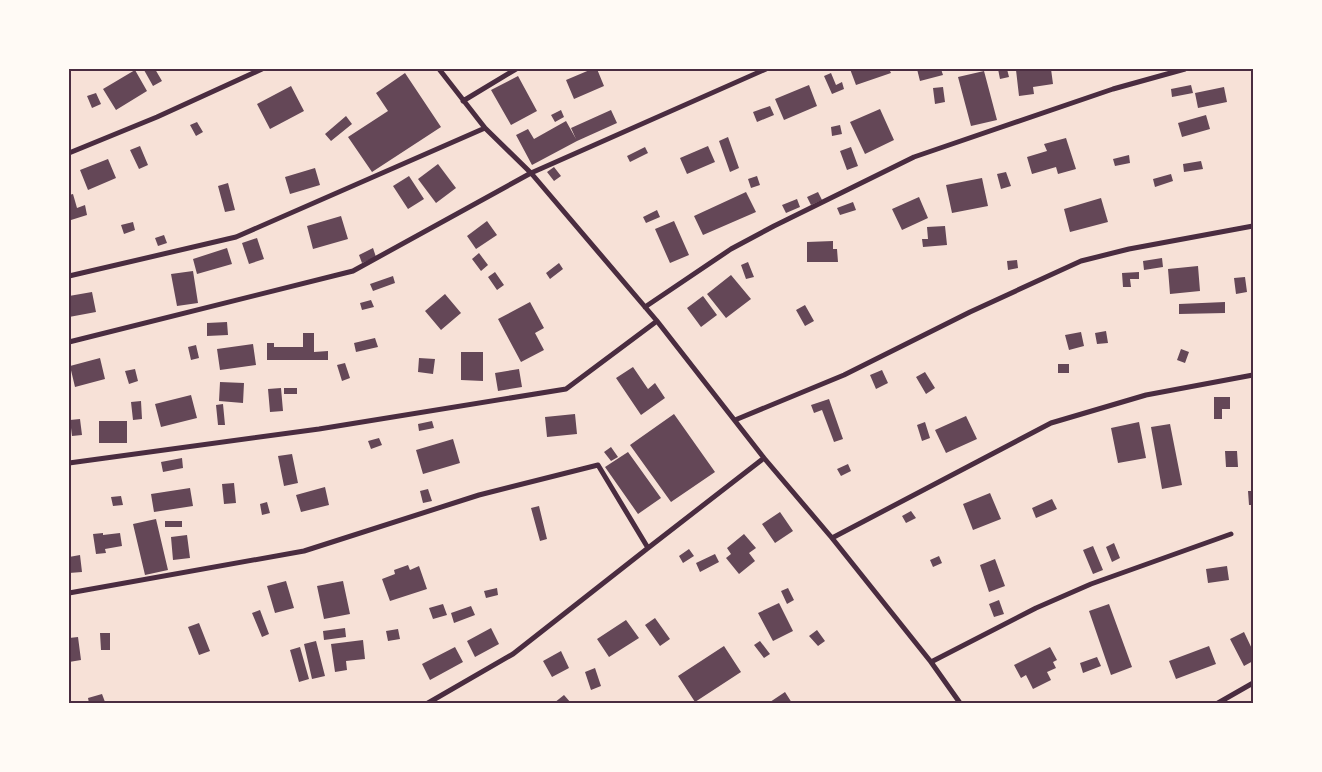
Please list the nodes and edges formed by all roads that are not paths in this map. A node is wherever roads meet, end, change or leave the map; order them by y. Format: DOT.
graph roads {
  1 [pos="262,69"];
  2 [pos="439,69"];
  3 [pos="516,69"];
  4 [pos="766,69"];
  5 [pos="1185,69"];
  6 [pos="463,101"];
  7 [pos="485,128"];
  8 [pos="69,152"];
  9 [pos="532,173"];
  10 [pos="1253,226"];
  11 [pos="69,276"];
  12 [pos="645,307"];
  13 [pos="657,321"];
  14 [pos="69,342"];
  15 [pos="1253,375"];
  16 [pos="735,420"];
  17 [pos="764,458"];
  18 [pos="69,463"];
  19 [pos="1231,534"];
  20 [pos="832,538"];
  21 [pos="648,548"];
  22 [pos="69,593"];
  23 [pos="932,662"];
  24 [pos="1253,683"];
  25 [pos="428,703"];
  26 [pos="957,703"];
  27 [pos="1218,703"];
  1 -- 8 [label="street"];
  2 -- 6 [label="street"];
  3 -- 6 [label="street"];
  4 -- 9 [label="street"];
  5 -- 12 [label="street"];
  6 -- 7 [label="street"];
  7 -- 9 [label="street"];
  7 -- 11 [label="street"];
  9 -- 12 [label="street"];
  9 -- 14 [label="street"];
  10 -- 16 [label="street"];
  12 -- 13 [label="street"];
  13 -- 16 [label="street"];
  13 -- 18 [label="street"];
  15 -- 20 [label="street"];
  16 -- 17 [label="street"];
  17 -- 20 [label="street"];
  17 -- 21 [label="street"];
  19 -- 23 [label="street"];
  20 -- 23 [label="street"];
  21 -- 22 [label="street"];
  21 -- 25 [label="street"];
  23 -- 26 [label="street"];
  24 -- 27 [label="street"];
}
